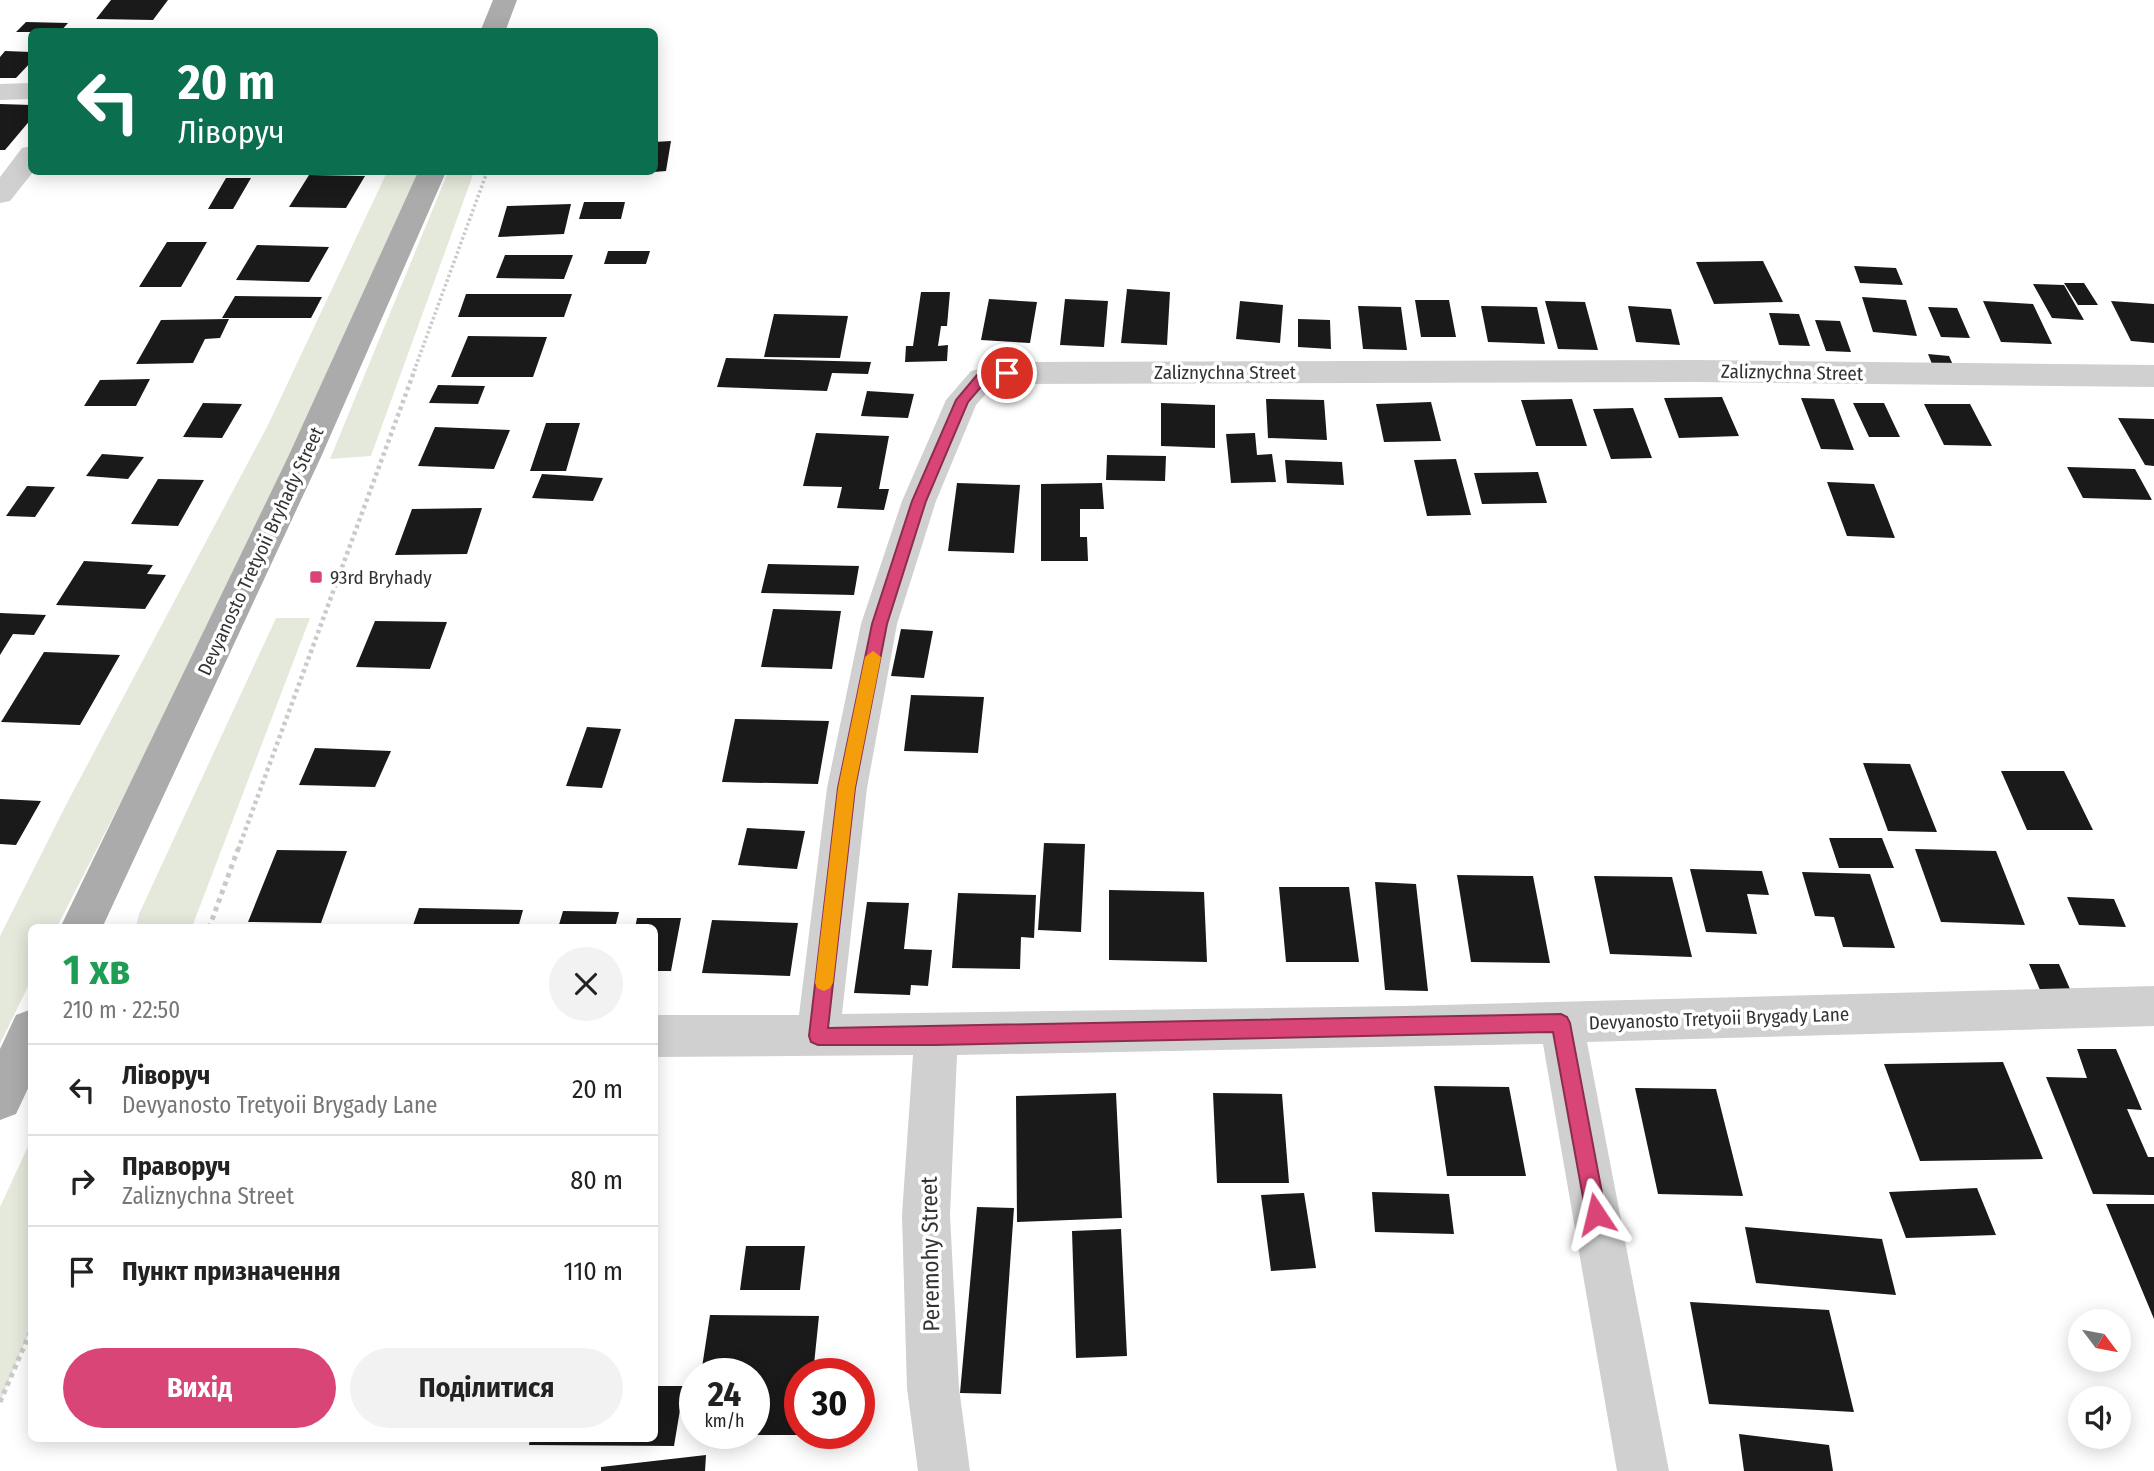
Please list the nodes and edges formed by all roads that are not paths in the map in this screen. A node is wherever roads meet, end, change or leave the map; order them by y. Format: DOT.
graph roads {
  1 [pos="505,0"];
  2 [pos="494,28"];
  3 [pos="28,91"];
  4 [pos="0,92"];
  5 [pos="28,159"];
  6 [pos="431,175"];
  7 [pos="0,195"];
  8 [pos="2154,376"];
  9 [pos="83,924"];
  10 [pos="2154,1006"];
  11 [pos="1561,1023"];
  12 [pos="658,1036"];
  13 [pos="818,1036"];
  14 [pos="936,1036"];
  15 [pos="28,1038"];
  16 [pos="0,1098"];
  17 [pos="944,1471"];
  18 [pos="1643,1471"];
  1 -- 2 [label="main road"];
  3 -- 4 [label="street"];
  5 -- 7 [label="street"];
  6 -- 9 [label="main road, Devyanosto Tretyoii Bryhady Street"];
  8 -- 13 [label="street, Zaliznychna Street"];
  10 -- 11 [label="street, Devyanosto Tretyoii Brygady Lane"];
  11 -- 14 [label="street, Devyanosto Tretyoii Brygady Lane"];
  11 -- 18 [label="street"];
  12 -- 13 [label="street, Devyanosto Tretyoii Brygady Lane"];
  13 -- 14 [label="street, Devyanosto Tretyoii Brygady Lane"];
  14 -- 17 [label="street, Peremohy Street"];
  15 -- 16 [label="main road"];
}
